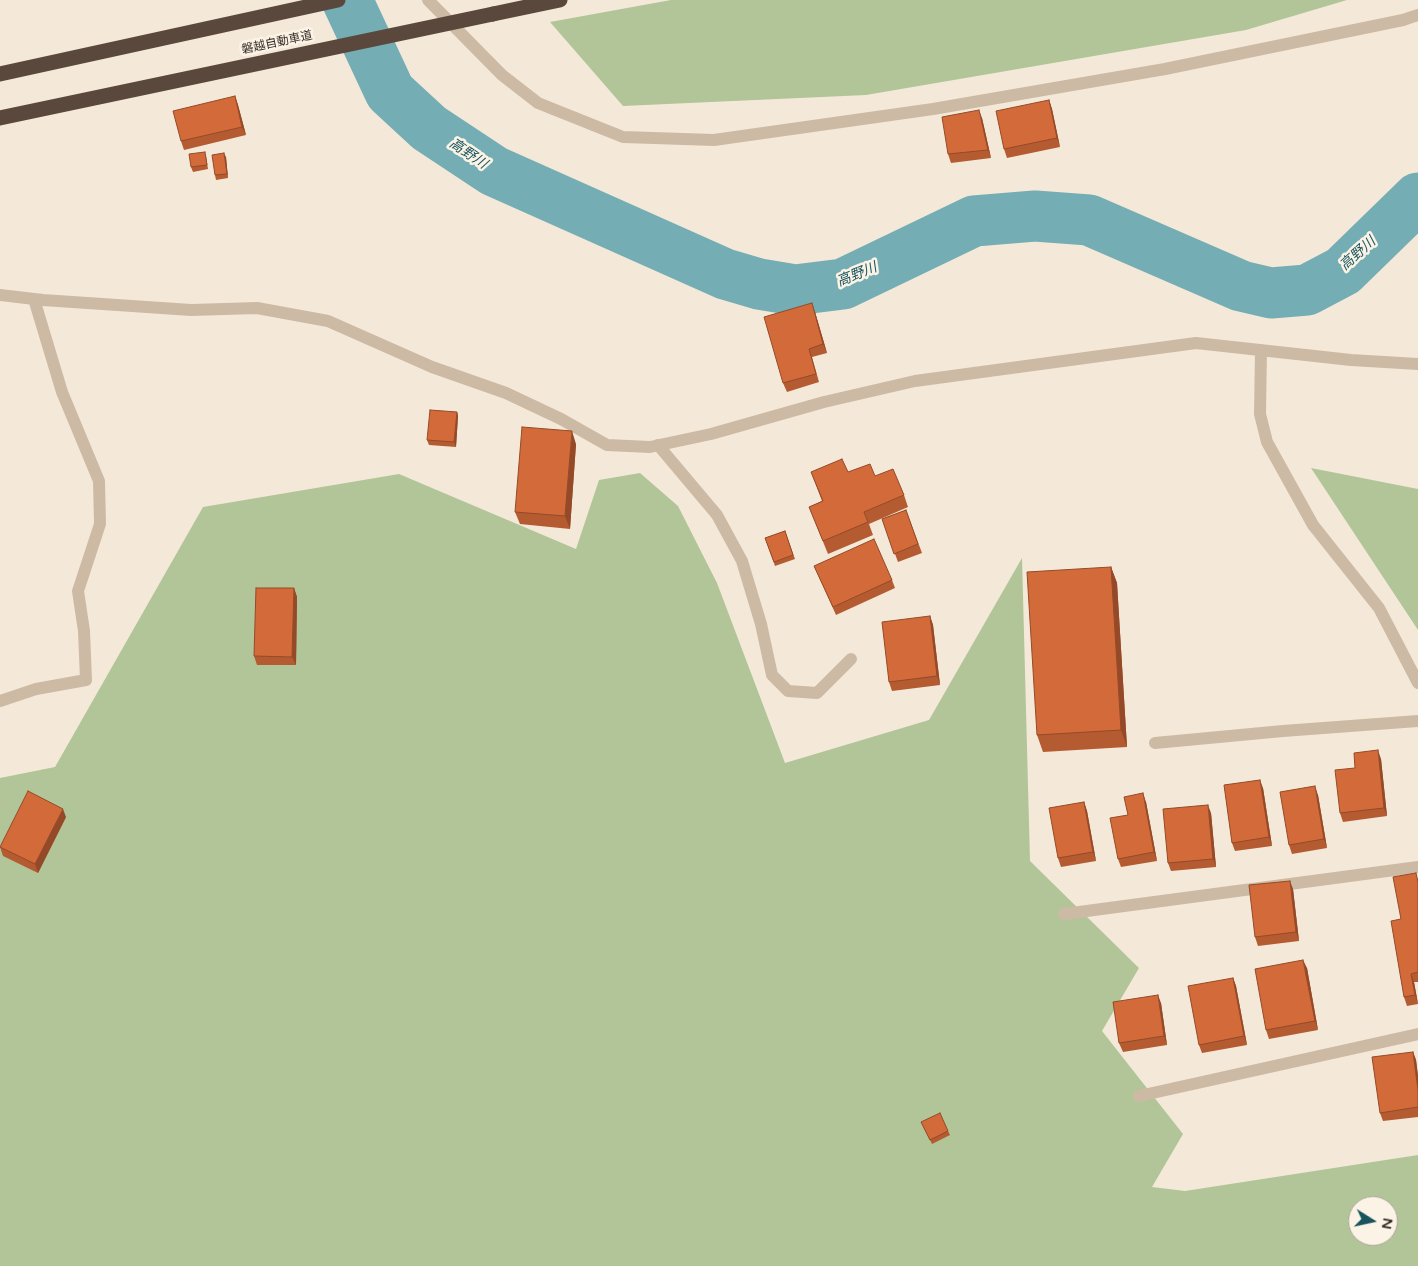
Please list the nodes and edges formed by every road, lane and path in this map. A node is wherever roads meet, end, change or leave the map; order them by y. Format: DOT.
graph roads {
  1 [pos="338,0"];
  2 [pos="428,0"];
  3 [pos="560,0"];
  4 [pos="1418,15"];
  5 [pos="0,74"];
  6 [pos="0,118"];
  7 [pos="0,295"];
  8 [pos="34,299"];
  9 [pos="1261,350"];
  10 [pos="1418,364"];
  11 [pos="658,445"];
  12 [pos="851,659"];
  13 [pos="1418,683"];
  14 [pos="0,701"];
  15 [pos="1418,722"];
  16 [pos="1155,743"];
  17 [pos="1418,868"];
  18 [pos="1064,914"];
  19 [pos="1418,1034"];
  20 [pos="1139,1096"];
  1 -- 5 [label="highway"];
  2 -- 4 [label="street"];
  3 -- 6 [label="highway, 磐越自動車道, bridge"];
  7 -- 8 [label="street"];
  8 -- 11 [label="street"];
  8 -- 14 [label="street"];
  9 -- 10 [label="street"];
  9 -- 11 [label="street"];
  9 -- 13 [label="street"];
  11 -- 12 [label="street"];
  15 -- 16 [label="street"];
  17 -- 18 [label="street"];
  19 -- 20 [label="street"];
}
